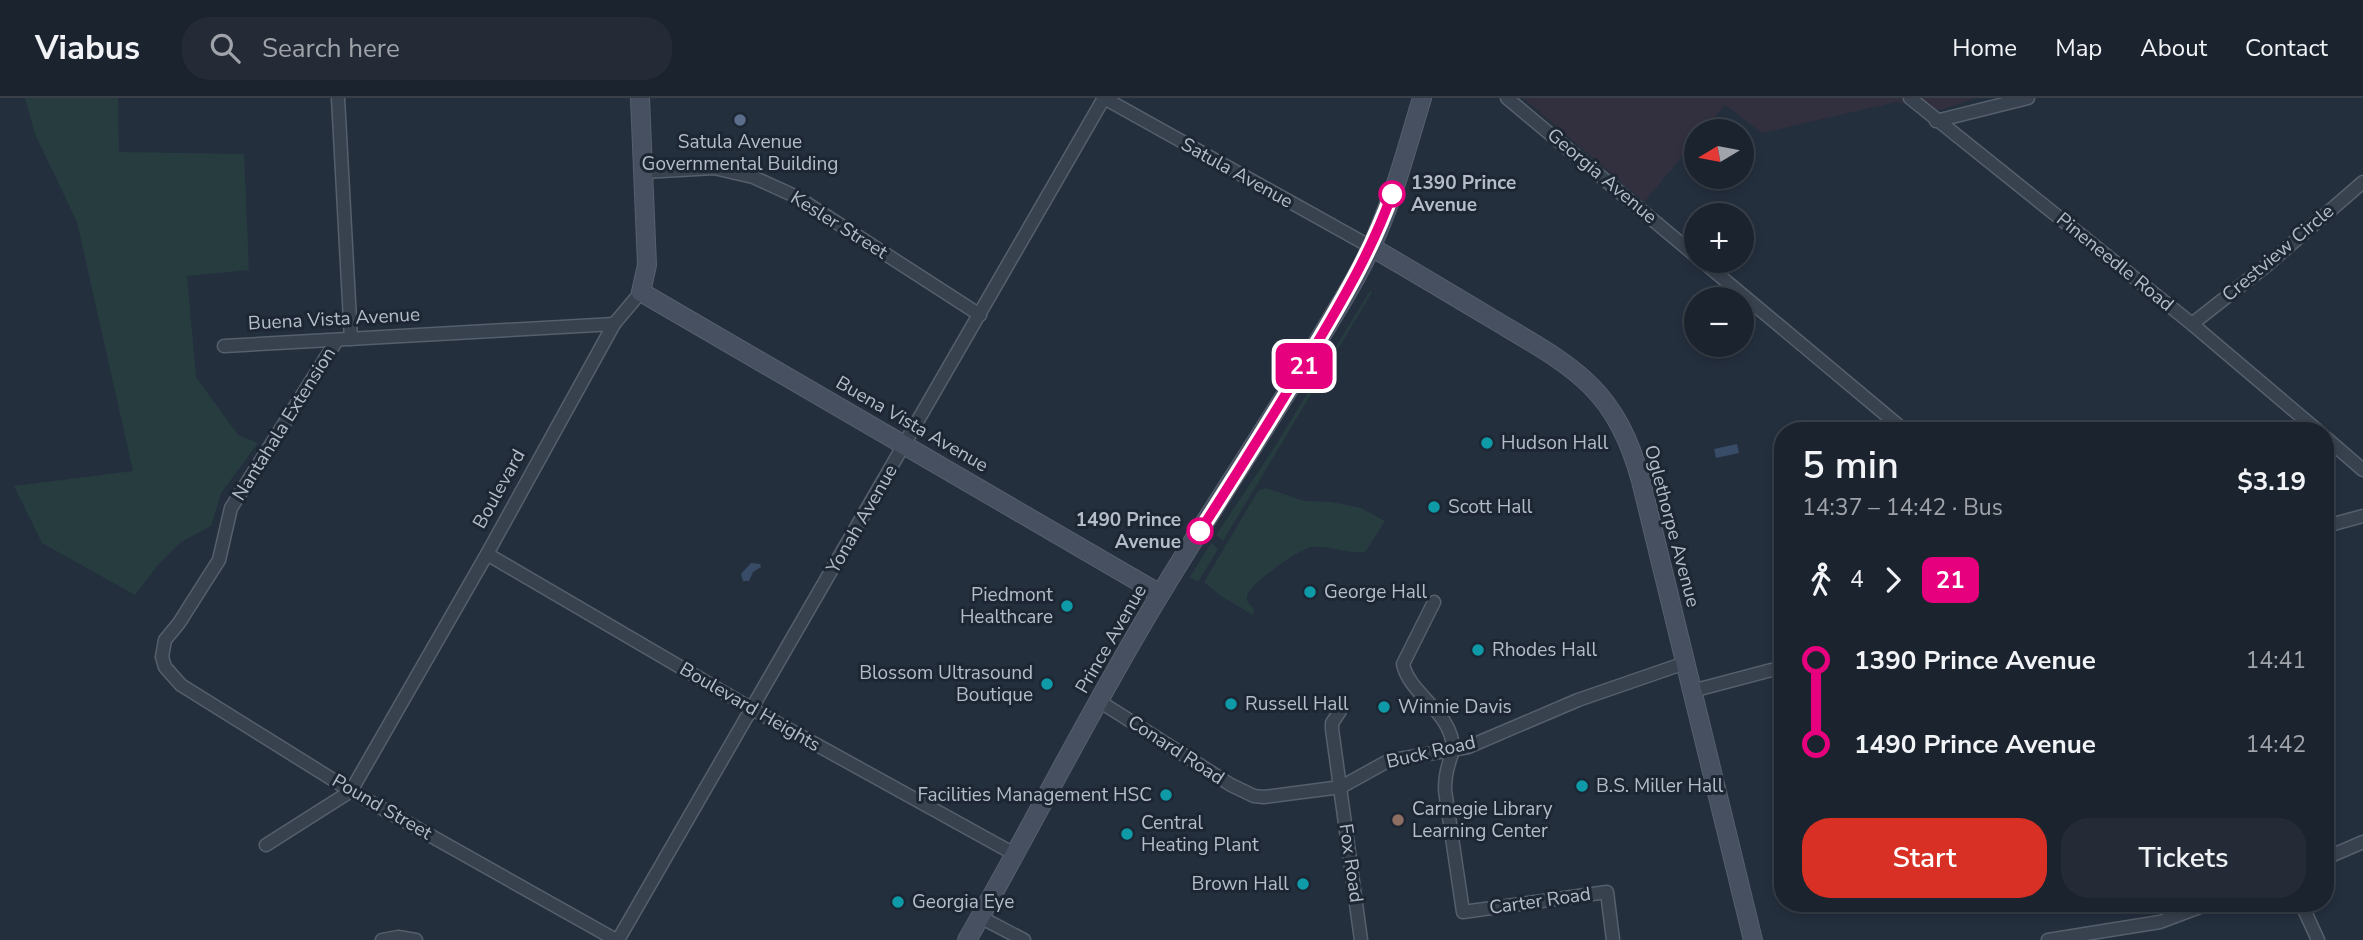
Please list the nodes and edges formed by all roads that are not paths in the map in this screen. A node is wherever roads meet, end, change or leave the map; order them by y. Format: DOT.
graph roads {
  1 [pos="338,98"];
  2 [pos="640,98"];
  3 [pos="1104,98"];
  4 [pos="1422,98"];
  5 [pos="1507,98"];
  6 [pos="1910,98"];
  7 [pos="2028,98"];
  8 [pos="1936,121"];
  9 [pos="644,172"];
  10 [pos="2363,182"];
  11 [pos="1684,246"];
  12 [pos="1371,247"];
  13 [pos="1716,273"];
  14 [pos="641,292"];
  15 [pos="980,315"];
  16 [pos="614,324"];
  17 [pos="2192,324"];
  18 [pos="337,340"];
  19 [pos="351,340"];
  20 [pos="224,346"];
  21 [pos="1894,422"];
  22 [pos="2307,422"];
  23 [pos="905,444"];
  24 [pos="2334,445"];
  25 [pos="2363,470"];
  26 [pos="2363,516"];
  27 [pos="2334,524"];
  28 [pos="487,554"];
  29 [pos="1160,594"];
  30 [pos="1434,601"];
  31 [pos="162,657"];
  32 [pos="1685,663"];
  33 [pos="1774,669"];
  34 [pos="1692,691"];
  35 [pos="1099,701"];
  36 [pos="752,709"];
  37 [pos="1340,711"];
  38 [pos="1454,750"];
  39 [pos="1341,787"];
  40 [pos="351,790"];
  41 [pos="1254,796"];
  42 [pos="2363,842"];
  43 [pos="266,845"];
  44 [pos="1016,855"];
  45 [pos="2334,855"];
  46 [pos="2187,912"];
  47 [pos="2305,912"];
  48 [pos="980,917"];
  49 [pos="382,940"];
  50 [pos="416,940"];
  51 [pos="617,940"];
  52 [pos="967,940"];
  53 [pos="1024,940"];
  54 [pos="1361,940"];
  55 [pos="1613,940"];
  56 [pos="1753,940"];
  57 [pos="2048,940"];
  58 [pos="2318,940"];
  1 -- 19 [label="street, Nantahala Extension"];
  2 -- 9 [label="main road"];
  3 -- 12 [label="street, Satula Avenue"];
  3 -- 15 [label="street, Yonah Avenue"];
  4 -- 12 [label="main road, Prince Avenue"];
  5 -- 11 [label="street, Georgia Avenue"];
  6 -- 8 [label="street, Pineneedle Road"];
  7 -- 8 [label="street"];
  8 -- 17 [label="street, Pineneedle Road"];
  9 -- 14 [label="main road"];
  9 -- 15 [label="street, Kesler Street"];
  10 -- 17 [label="street, Crestview Circle"];
  12 -- 29 [label="main road, Prince Avenue"];
  12 -- 32 [label="main road, Oglethorpe Avenue"];
  13 -- 21 [label="street"];
  14 -- 16 [label="street, Boulevard"];
  14 -- 23 [label="main road, Buena Vista Avenue"];
  15 -- 23 [label="street, Yonah Avenue"];
  16 -- 19 [label="street, Buena Vista Avenue"];
  16 -- 28 [label="street, Boulevard"];
  17 -- 22 [label="street, Pineneedle Road"];
  18 -- 19 [label="street, Buena Vista Avenue"];
  18 -- 20 [label="street, Buena Vista Avenue"];
  18 -- 31 [label="street, Nantahala Extension"];
  23 -- 29 [label="main road, Buena Vista Avenue"];
  23 -- 36 [label="street, Yonah Avenue"];
  24 -- 25 [label="street"];
  26 -- 27 [label="street"];
  28 -- 36 [label="street, Boulevard Heights"];
  28 -- 40 [label="street, Boulevard"];
  29 -- 35 [label="main road, Prince Avenue"];
  30 -- 38 [label="street"];
  31 -- 40 [label="street, Pound Street"];
  32 -- 34 [label="main road, Oglethorpe Avenue"];
  32 -- 38 [label="street, Buck Road"];
  33 -- 34 [label="street"];
  34 -- 56 [label="main road, Oglethorpe Avenue"];
  35 -- 41 [label="street, Conard Road"];
  35 -- 44 [label="main road, Prince Avenue"];
  36 -- 44 [label="street, Boulevard Heights"];
  36 -- 51 [label="street, Yonah Avenue"];
  37 -- 39 [label="street, Fox Road"];
  38 -- 39 [label="street, Buck Road"];
  38 -- 55 [label="street, Carter Road"];
  39 -- 41 [label="street, Buck Road"];
  39 -- 54 [label="street, Fox Road"];
  40 -- 43 [label="street, Boulevard"];
  40 -- 51 [label="street, Pound Street"];
  42 -- 45 [label="street"];
  44 -- 48 [label="main road, Prince Avenue"];
  46 -- 57 [label="street"];
  47 -- 58 [label="street"];
  48 -- 52 [label="main road, Prince Avenue"];
  48 -- 53 [label="street"];
  49 -- 50 [label="street"];
}
